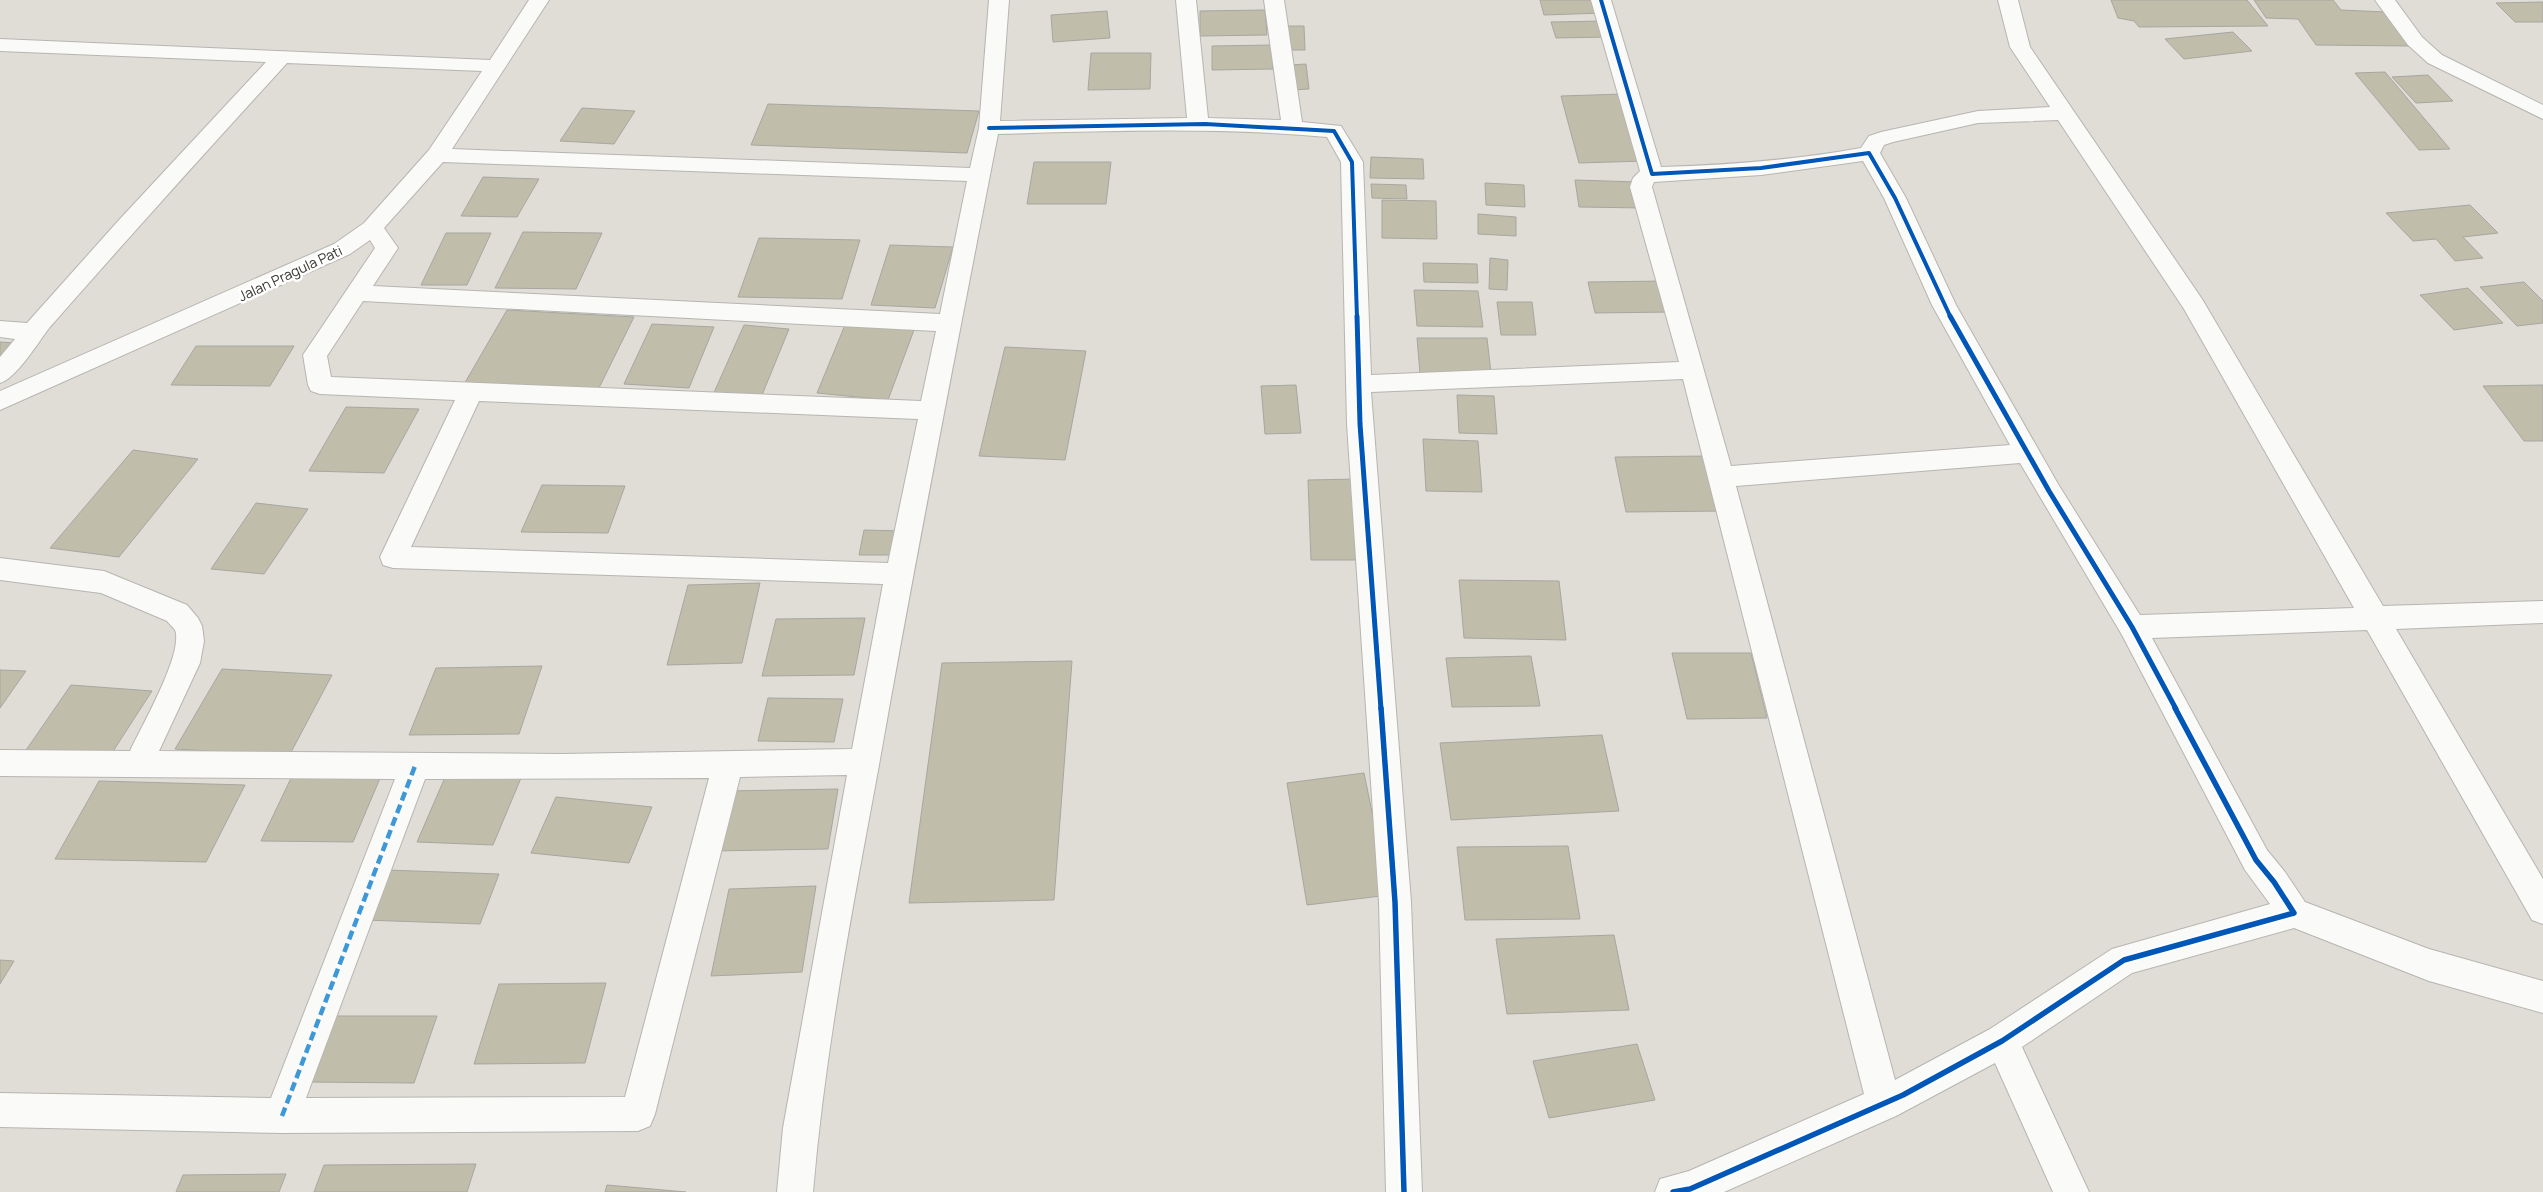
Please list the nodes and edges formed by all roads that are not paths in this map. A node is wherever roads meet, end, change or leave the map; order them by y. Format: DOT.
graph roads {
  1 [pos="539,0"];
  2 [pos="998,0"];
  3 [pos="1186,0"];
  4 [pos="1274,0"];
  5 [pos="1601,0"];
  6 [pos="2008,0"];
  7 [pos="2385,0"];
  8 [pos="0,45"];
  9 [pos="282,57"];
  10 [pos="495,66"];
  11 [pos="2064,113"];
  12 [pos="2543,113"];
  13 [pos="1198,123"];
  14 [pos="1292,127"];
  15 [pos="989,128"];
  16 [pos="1870,153"];
  17 [pos="437,156"];
  18 [pos="1652,174"];
  19 [pos="980,175"];
  20 [pos="372,228"];
  21 [pos="356,293"];
  22 [pos="950,323"];
  23 [pos="0,329"];
  24 [pos="33,332"];
  25 [pos="1693,370"];
  26 [pos="0,374"];
  27 [pos="1359,384"];
  28 [pos="471,391"];
  29 [pos="0,401"];
  30 [pos="932,411"];
  31 [pos="2028,452"];
  32 [pos="1721,477"];
  33 [pos="0,569"];
  34 [pos="899,574"];
  35 [pos="2543,612"];
  36 [pos="2376,618"];
  37 [pos="2132,627"];
  38 [pos="865,762"];
  39 [pos="0,763"];
  40 [pos="138,763"];
  41 [pos="728,764"];
  42 [pos="415,766"];
  43 [pos="2543,909"];
  44 [pos="2294,913"];
  45 [pos="2543,997"];
  46 [pos="2002,1041"];
  47 [pos="1884,1104"];
  48 [pos="0,1110"];
  49 [pos="282,1116"];
  50 [pos="795,1192"];
  51 [pos="1404,1192"];
  52 [pos="1673,1192"];
  53 [pos="2071,1192"];
  1 -- 10 [label="street, Jalan Pragula Pati"];
  2 -- 15 [label="street"];
  3 -- 13 [label="street"];
  4 -- 14 [label="street"];
  5 -- 18 [label="street"];
  6 -- 11 [label="street"];
  7 -- 12 [label="street"];
  8 -- 9 [label="street"];
  9 -- 10 [label="street"];
  9 -- 24 [label="street"];
  10 -- 17 [label="street, Jalan Pragula Pati"];
  11 -- 16 [label="street"];
  11 -- 36 [label="street"];
  13 -- 14 [label="street"];
  13 -- 15 [label="street"];
  14 -- 27 [label="street"];
  15 -- 19 [label="street"];
  16 -- 18 [label="street"];
  16 -- 31 [label="street"];
  17 -- 19 [label="street"];
  17 -- 20 [label="street, Jalan Pragula Pati"];
  18 -- 25 [label="street"];
  19 -- 22 [label="street"];
  20 -- 21 [label="street"];
  20 -- 29 [label="street, Jalan Pragula Pati"];
  21 -- 22 [label="street"];
  21 -- 28 [label="street"];
  22 -- 30 [label="street"];
  23 -- 24 [label="street"];
  24 -- 26 [label="street"];
  25 -- 27 [label="street"];
  25 -- 32 [label="street"];
  27 -- 51 [label="street"];
  28 -- 30 [label="street"];
  28 -- 34 [label="street"];
  30 -- 34 [label="street"];
  31 -- 32 [label="street"];
  31 -- 37 [label="street"];
  32 -- 47 [label="street"];
  33 -- 40 [label="street"];
  34 -- 38 [label="street"];
  35 -- 36 [label="street"];
  36 -- 37 [label="street"];
  36 -- 43 [label="street"];
  37 -- 44 [label="street"];
  38 -- 41 [label="street"];
  38 -- 50 [label="street"];
  39 -- 40 [label="street"];
  40 -- 42 [label="street"];
  41 -- 42 [label="street"];
  41 -- 49 [label="street"];
  42 -- 49 [label="street"];
  44 -- 45 [label="street"];
  44 -- 46 [label="street"];
  46 -- 47 [label="street"];
  46 -- 53 [label="street"];
  47 -- 52 [label="street"];
  48 -- 49 [label="street"];
}
